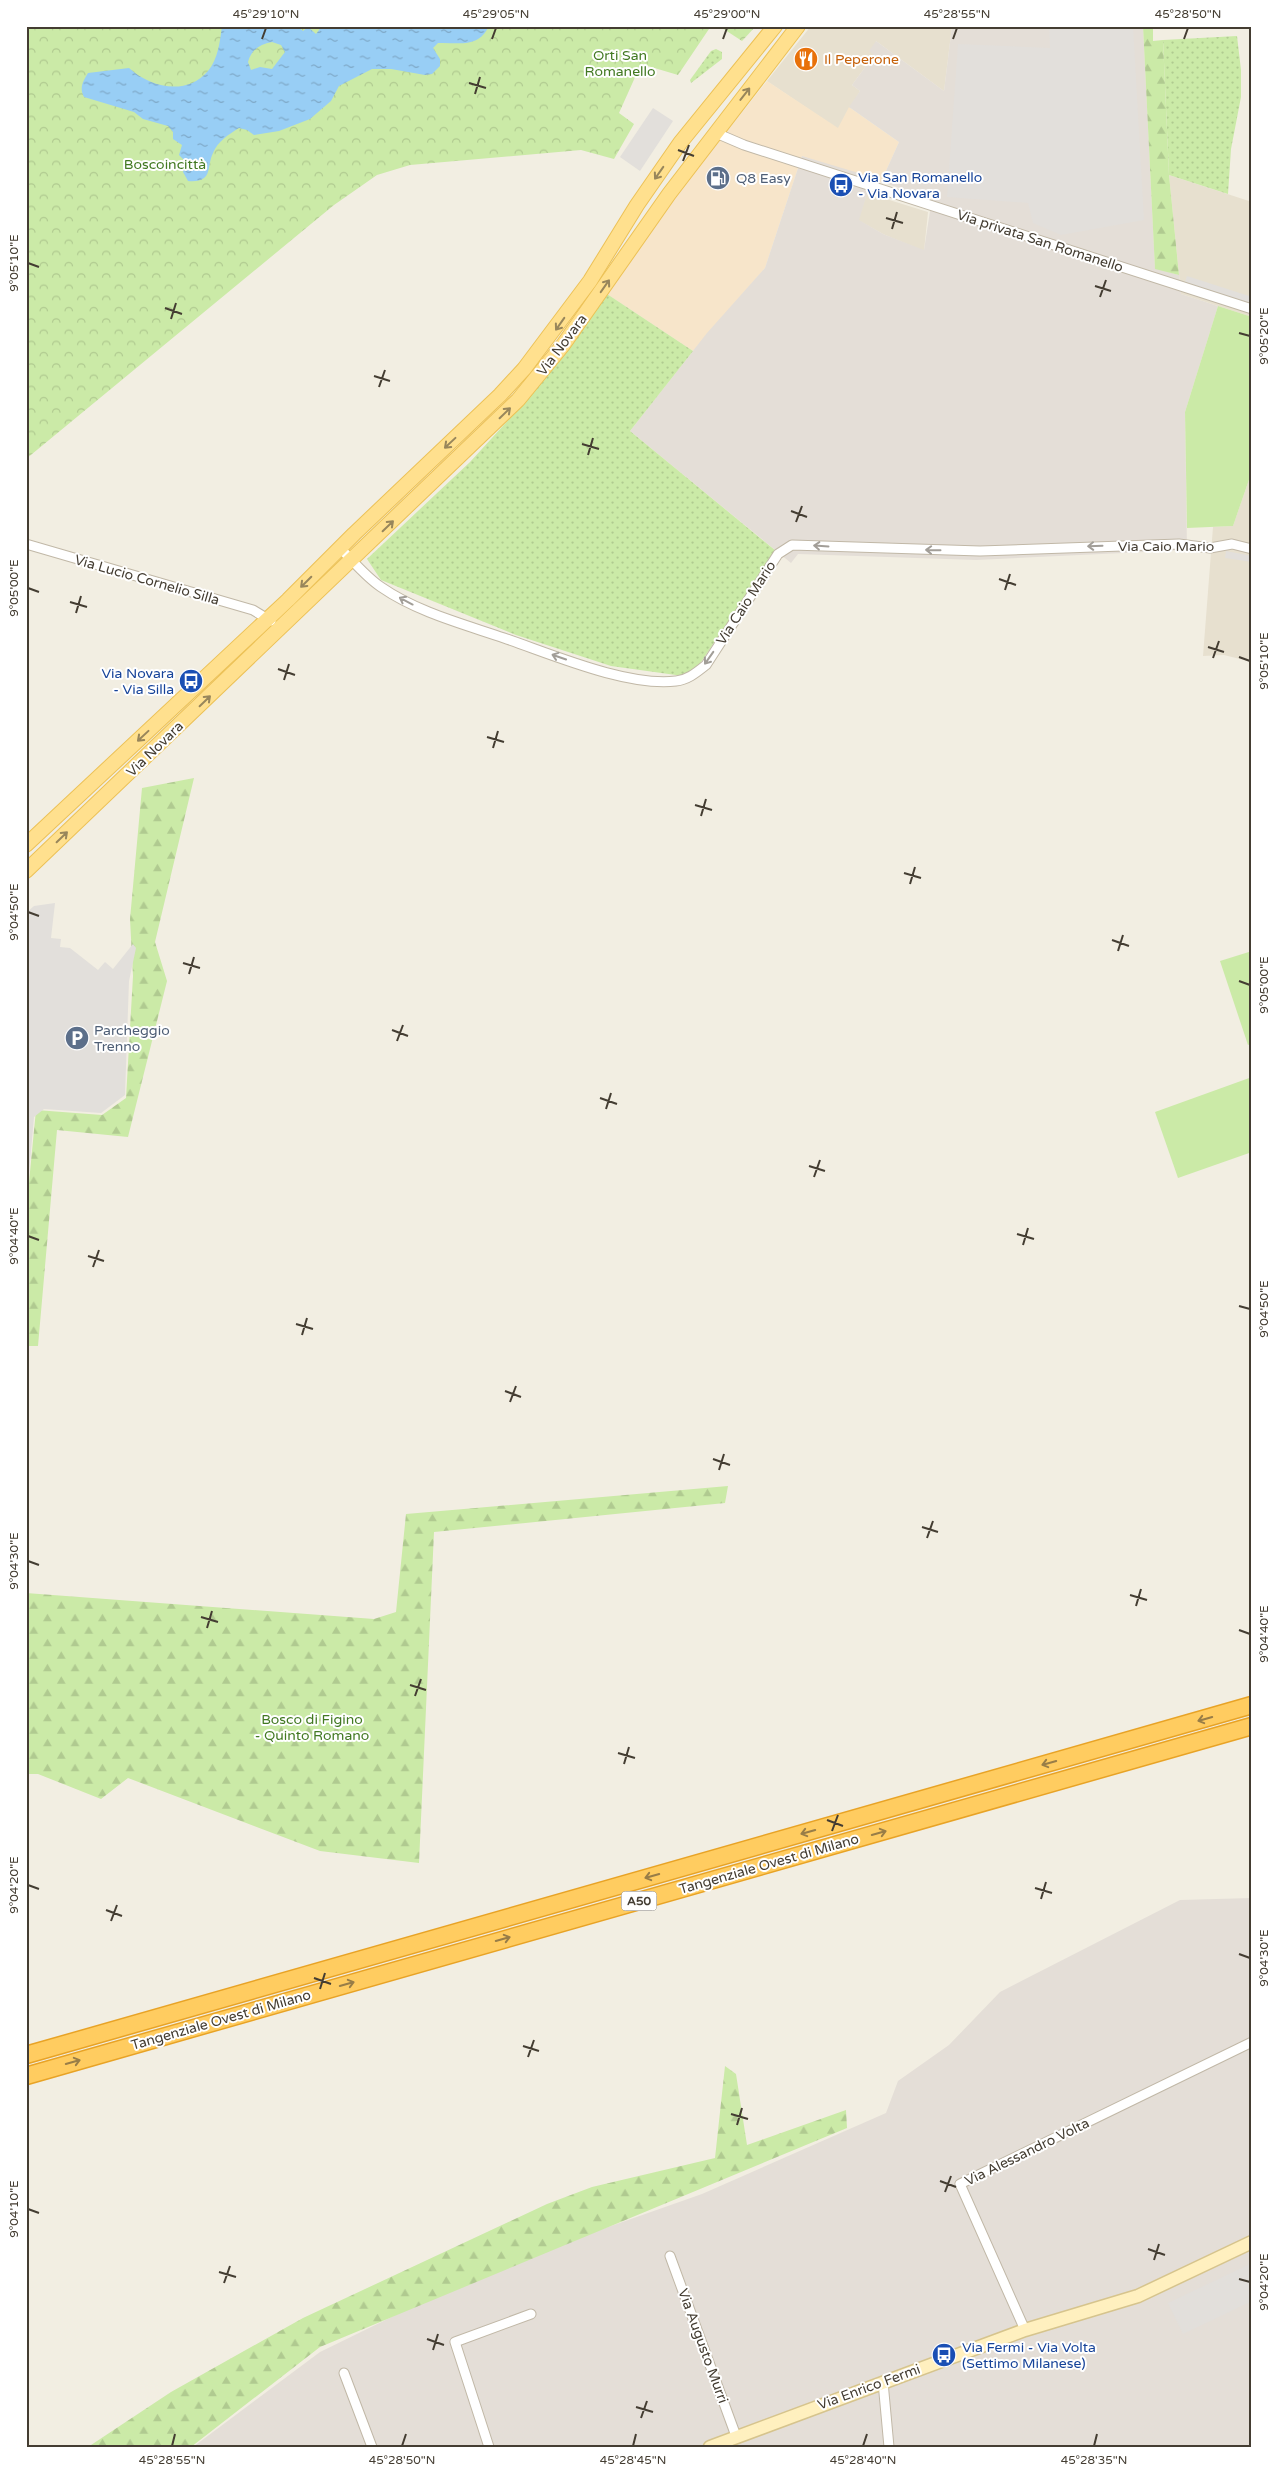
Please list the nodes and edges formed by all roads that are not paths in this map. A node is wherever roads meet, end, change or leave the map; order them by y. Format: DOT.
graph roads {
  1 [pos="775,26"];
  2 [pos="798,26"];
  3 [pos="699,121"];
  4 [pos="716,133"];
  5 [pos="1252,309"];
  6 [pos="26,544"];
  7 [pos="340,548"];
  8 [pos="1252,549"];
  9 [pos="353,560"];
  10 [pos="267,619"];
  11 [pos="283,626"];
  12 [pos="26,846"];
  13 [pos="26,871"];
  14 [pos="1252,1705"];
  15 [pos="1252,1726"];
  16 [pos="1252,2042"];
  17 [pos="26,2055"];
  18 [pos="26,2076"];
  19 [pos="1252,2242"];
  20 [pos="670,2256"];
  21 [pos="532,2314"];
  22 [pos="1025,2330"];
  23 [pos="344,2373"];
  24 [pos="883,2382"];
  25 [pos="736,2436"];
  26 [pos="372,2447"];
  27 [pos="489,2447"];
  28 [pos="710,2447"];
  29 [pos="889,2447"];
  1 -- 3 [label="main road, Via Novara"];
  4 -- 2 [label="main road, Via Novara, one-way"];
  3 -- 4 [label="main road"];
  3 -- 7 [label="main road, Via Novara, one-way"];
  4 -- 5 [label="street, Via privata San Romanello"];
  9 -- 4 [label="main road, Via Novara, one-way"];
  6 -- 10 [label="street, Via Lucio Cornelio Silla"];
  7 -- 9 [label="street, Via Caio Mario"];
  7 -- 10 [label="main road, Via Novara, one-way"];
  8 -- 9 [label="street, Via Caio Mario, one-way"];
  9 -- 11 [label="main road, Via Novara"];
  10 -- 11 [label="street"];
  10 -- 12 [label="main road, Via Novara, one-way"];
  13 -- 11 [label="main road, Via Novara, one-way"];
  14 -- 17 [label="highway, Tangenziale Ovest di Milano / A50, one-way"];
  18 -- 15 [label="highway, Tangenziale Ovest di Milano / A50, one-way"];
  16 -- 22 [label="street, Via Alessandro Volta"];
  19 -- 22 [label="street, Via Enrico Fermi"];
  20 -- 25 [label="street, Via Augusto Murri"];
  21 -- 27 [label="street"];
  22 -- 24 [label="street, Via Enrico Fermi"];
  23 -- 26 [label="street"];
  24 -- 25 [label="street, Via Enrico Fermi"];
  24 -- 29 [label="street"];
  25 -- 28 [label="street, Via Enrico Fermi"];
}
